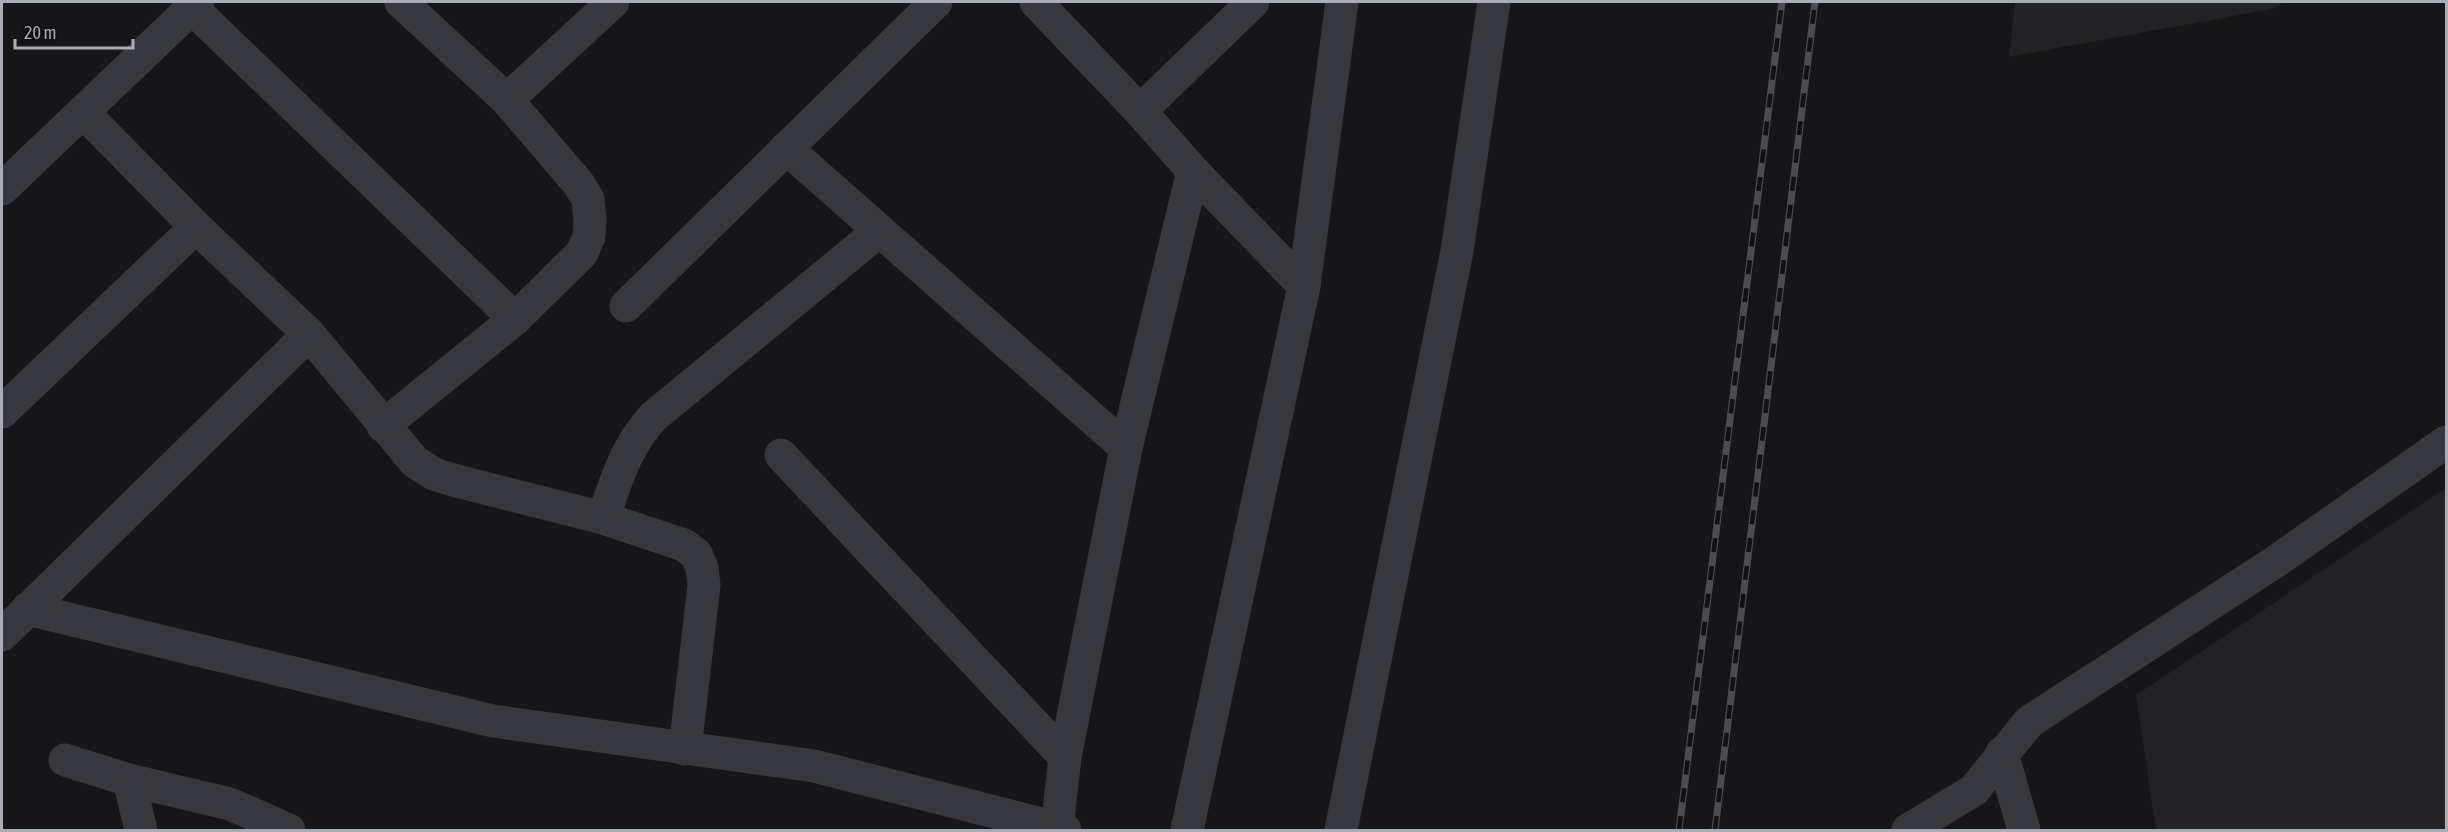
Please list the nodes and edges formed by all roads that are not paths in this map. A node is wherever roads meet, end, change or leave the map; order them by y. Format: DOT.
graph roads {
  1 [pos="402,2"];
  2 [pos="613,2"];
  3 [pos="936,2"];
  4 [pos="1036,2"];
  5 [pos="1253,2"];
  6 [pos="1342,2"];
  7 [pos="1494,2"];
  8 [pos="195,5"];
  9 [pos="507,100"];
  10 [pos="1140,111"];
  11 [pos="83,112"];
  12 [pos="786,148"];
  13 [pos="1193,171"];
  14 [pos="2,189"];
  15 [pos="196,226"];
  16 [pos="879,231"];
  17 [pos="1304,286"];
  18 [pos="626,306"];
  19 [pos="515,320"];
  20 [pos="309,334"];
  21 [pos="2,412"];
  22 [pos="383,426"];
  23 [pos="2446,442"];
  24 [pos="1126,448"];
  25 [pos="781,454"];
  26 [pos="603,518"];
  27 [pos="27,609"];
  28 [pos="2,635"];
  29 [pos="685,749"];
  30 [pos="2002,753"];
  31 [pos="1065,757"];
  32 [pos="65,760"];
  33 [pos="129,780"];
  34 [pos="1061,829"];
  35 [pos="141,831"];
  36 [pos="289,831"];
  37 [pos="1187,831"];
  38 [pos="1341,831"];
  39 [pos="1908,831"];
  40 [pos="2024,831"];
  1 -- 9 [label="street"];
  2 -- 9 [label="street"];
  3 -- 12 [label="street"];
  4 -- 10 [label="street"];
  5 -- 10 [label="street"];
  6 -- 17 [label="street"];
  7 -- 38 [label="street"];
  8 -- 11 [label="street"];
  8 -- 19 [label="street"];
  9 -- 19 [label="street"];
  10 -- 13 [label="street"];
  11 -- 14 [label="street"];
  11 -- 15 [label="street"];
  12 -- 16 [label="street"];
  12 -- 18 [label="street"];
  13 -- 17 [label="street"];
  13 -- 24 [label="street"];
  15 -- 20 [label="street"];
  15 -- 21 [label="street"];
  16 -- 24 [label="street"];
  16 -- 26 [label="street"];
  17 -- 37 [label="street"];
  19 -- 22 [label="street"];
  20 -- 22 [label="street"];
  20 -- 27 [label="street"];
  22 -- 26 [label="street"];
  23 -- 30 [label="street"];
  24 -- 31 [label="street"];
  25 -- 31 [label="street"];
  26 -- 29 [label="street"];
  27 -- 28 [label="street"];
  27 -- 29 [label="street"];
  29 -- 34 [label="street"];
  30 -- 39 [label="street"];
  30 -- 40 [label="street"];
  31 -- 34 [label="street"];
  32 -- 33 [label="street"];
  33 -- 35 [label="street"];
  33 -- 36 [label="street"];
}
